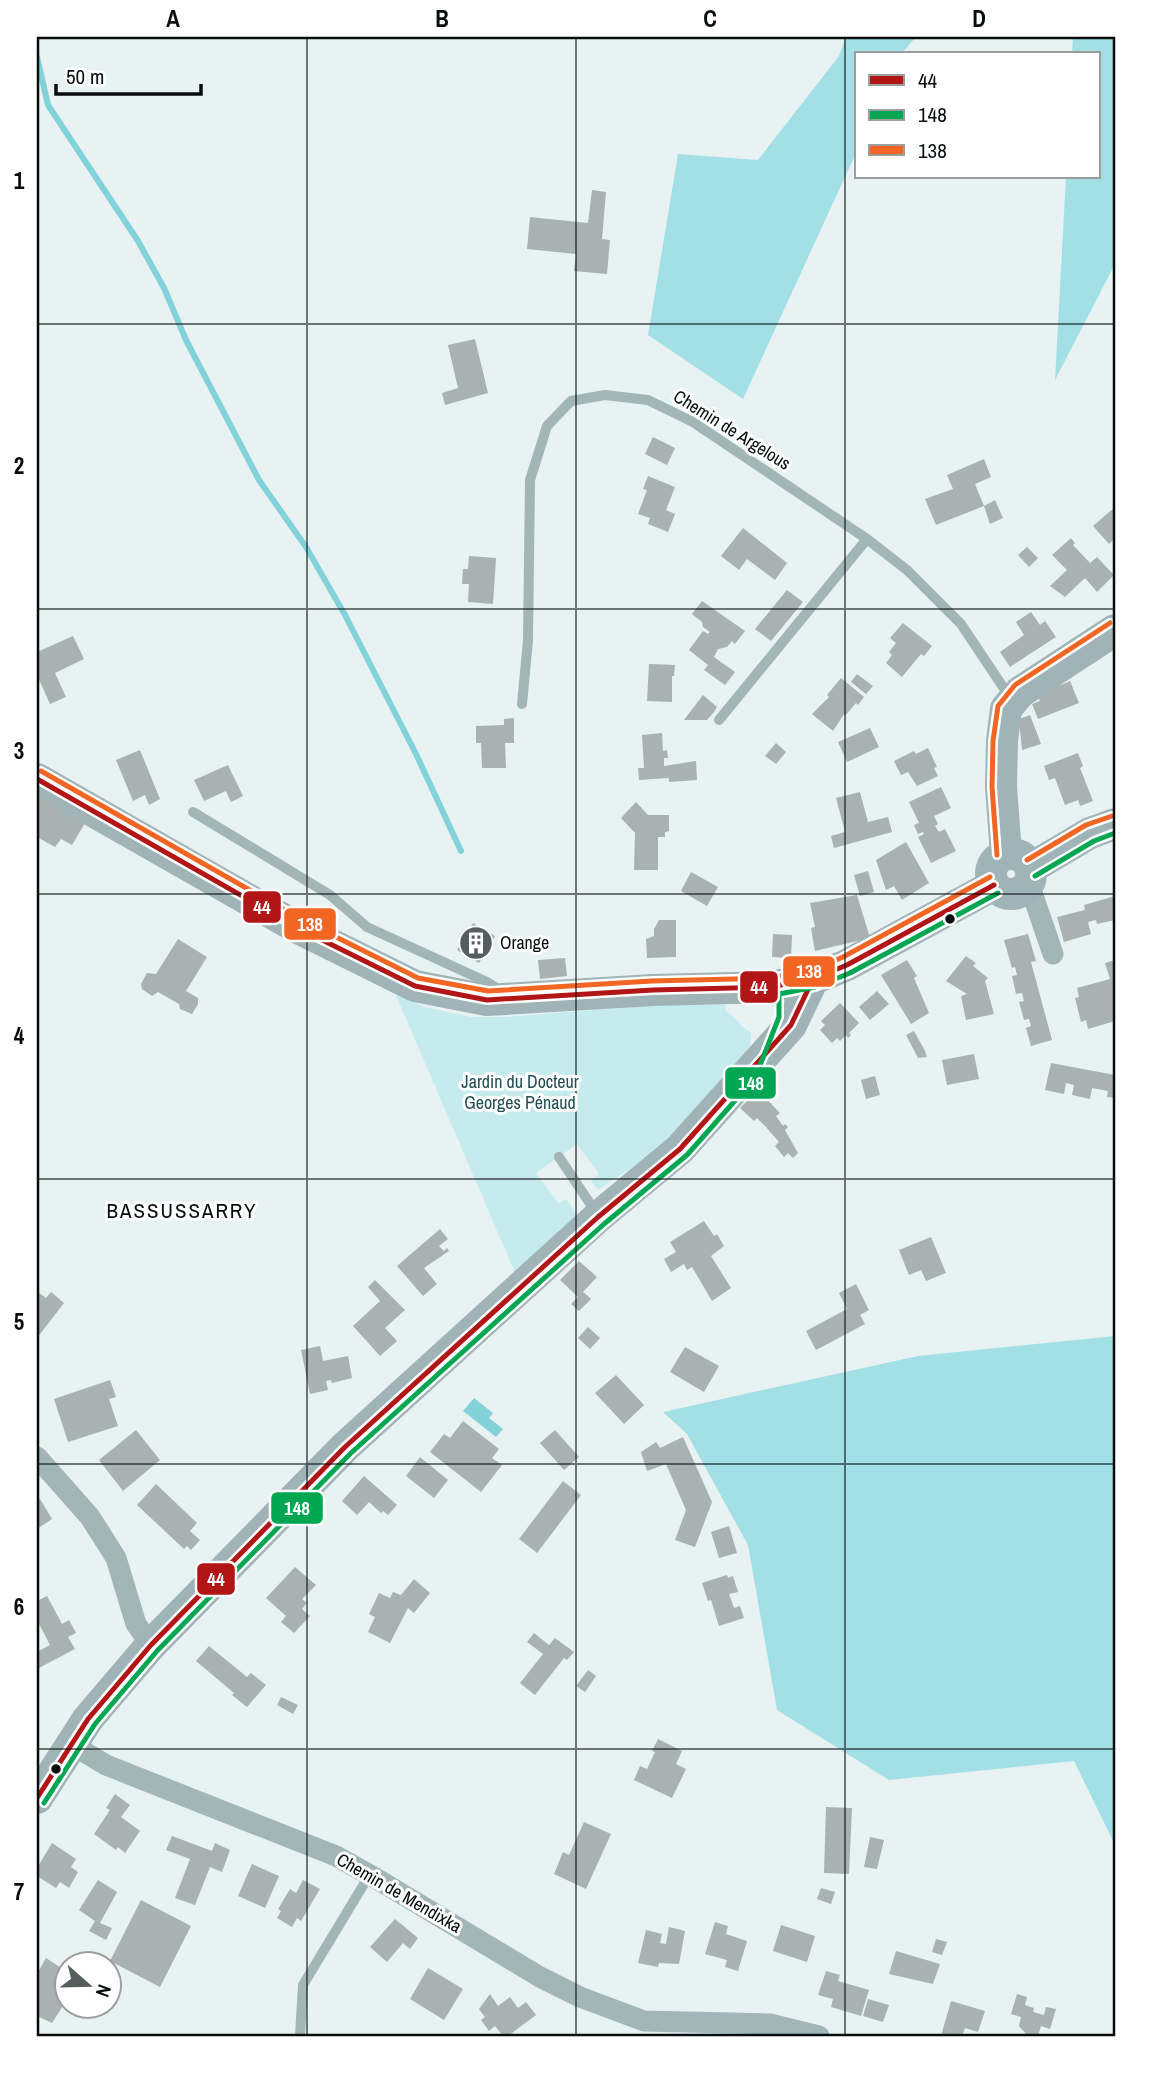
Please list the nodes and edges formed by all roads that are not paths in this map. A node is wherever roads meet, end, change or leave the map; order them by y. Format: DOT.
graph roads {
  1 [pos="867,539"];
  2 [pos="1115,630"];
  3 [pos="523,704"];
  4 [pos="1006,709"];
  5 [pos="719,720"];
  6 [pos="37,779"];
  7 [pos="193,812"];
  8 [pos="1115,824"];
  9 [pos="1022,869"];
  10 [pos="1053,954"];
  11 [pos="813,979"];
  12 [pos="770,986"];
  13 [pos="513,999"];
  14 [pos="748,1073"];
  15 [pos="559,1157"];
  16 [pos="598,1217"];
  17 [pos="37,1457"];
  18 [pos="151,1645"];
  19 [pos="71,1744"];
  20 [pos="37,1798"];
  21 [pos="370,1874"];
  22 [pos="639,2029"];
  23 [pos="300,2036"];
  24 [pos="819,2036"];
  1 -- 3 [label="lane, Chemin de Argelous"];
  1 -- 4 [label="lane, Chemin de Argelous"];
  1 -- 5 [label="lane"];
  2 -- 4 [label="street"];
  4 -- 9 [label="street"];
  6 -- 13 [label="street"];
  7 -- 13 [label="lane"];
  8 -- 9 [label="street"];
  9 -- 10 [label="street"];
  9 -- 11 [label="street"];
  11 -- 12 [label="street"];
  11 -- 14 [label="street"];
  12 -- 13 [label="street"];
  12 -- 14 [label="street"];
  14 -- 16 [label="street"];
  15 -- 16 [label="lane"];
  16 -- 18 [label="street"];
  17 -- 18 [label="street"];
  18 -- 19 [label="street"];
  19 -- 20 [label="street"];
  19 -- 21 [label="street, Chemin de Mendixka"];
  21 -- 22 [label="street, Chemin de Mendixka"];
  21 -- 23 [label="lane"];
  22 -- 24 [label="street, Chemin de Mendixka"];
}
